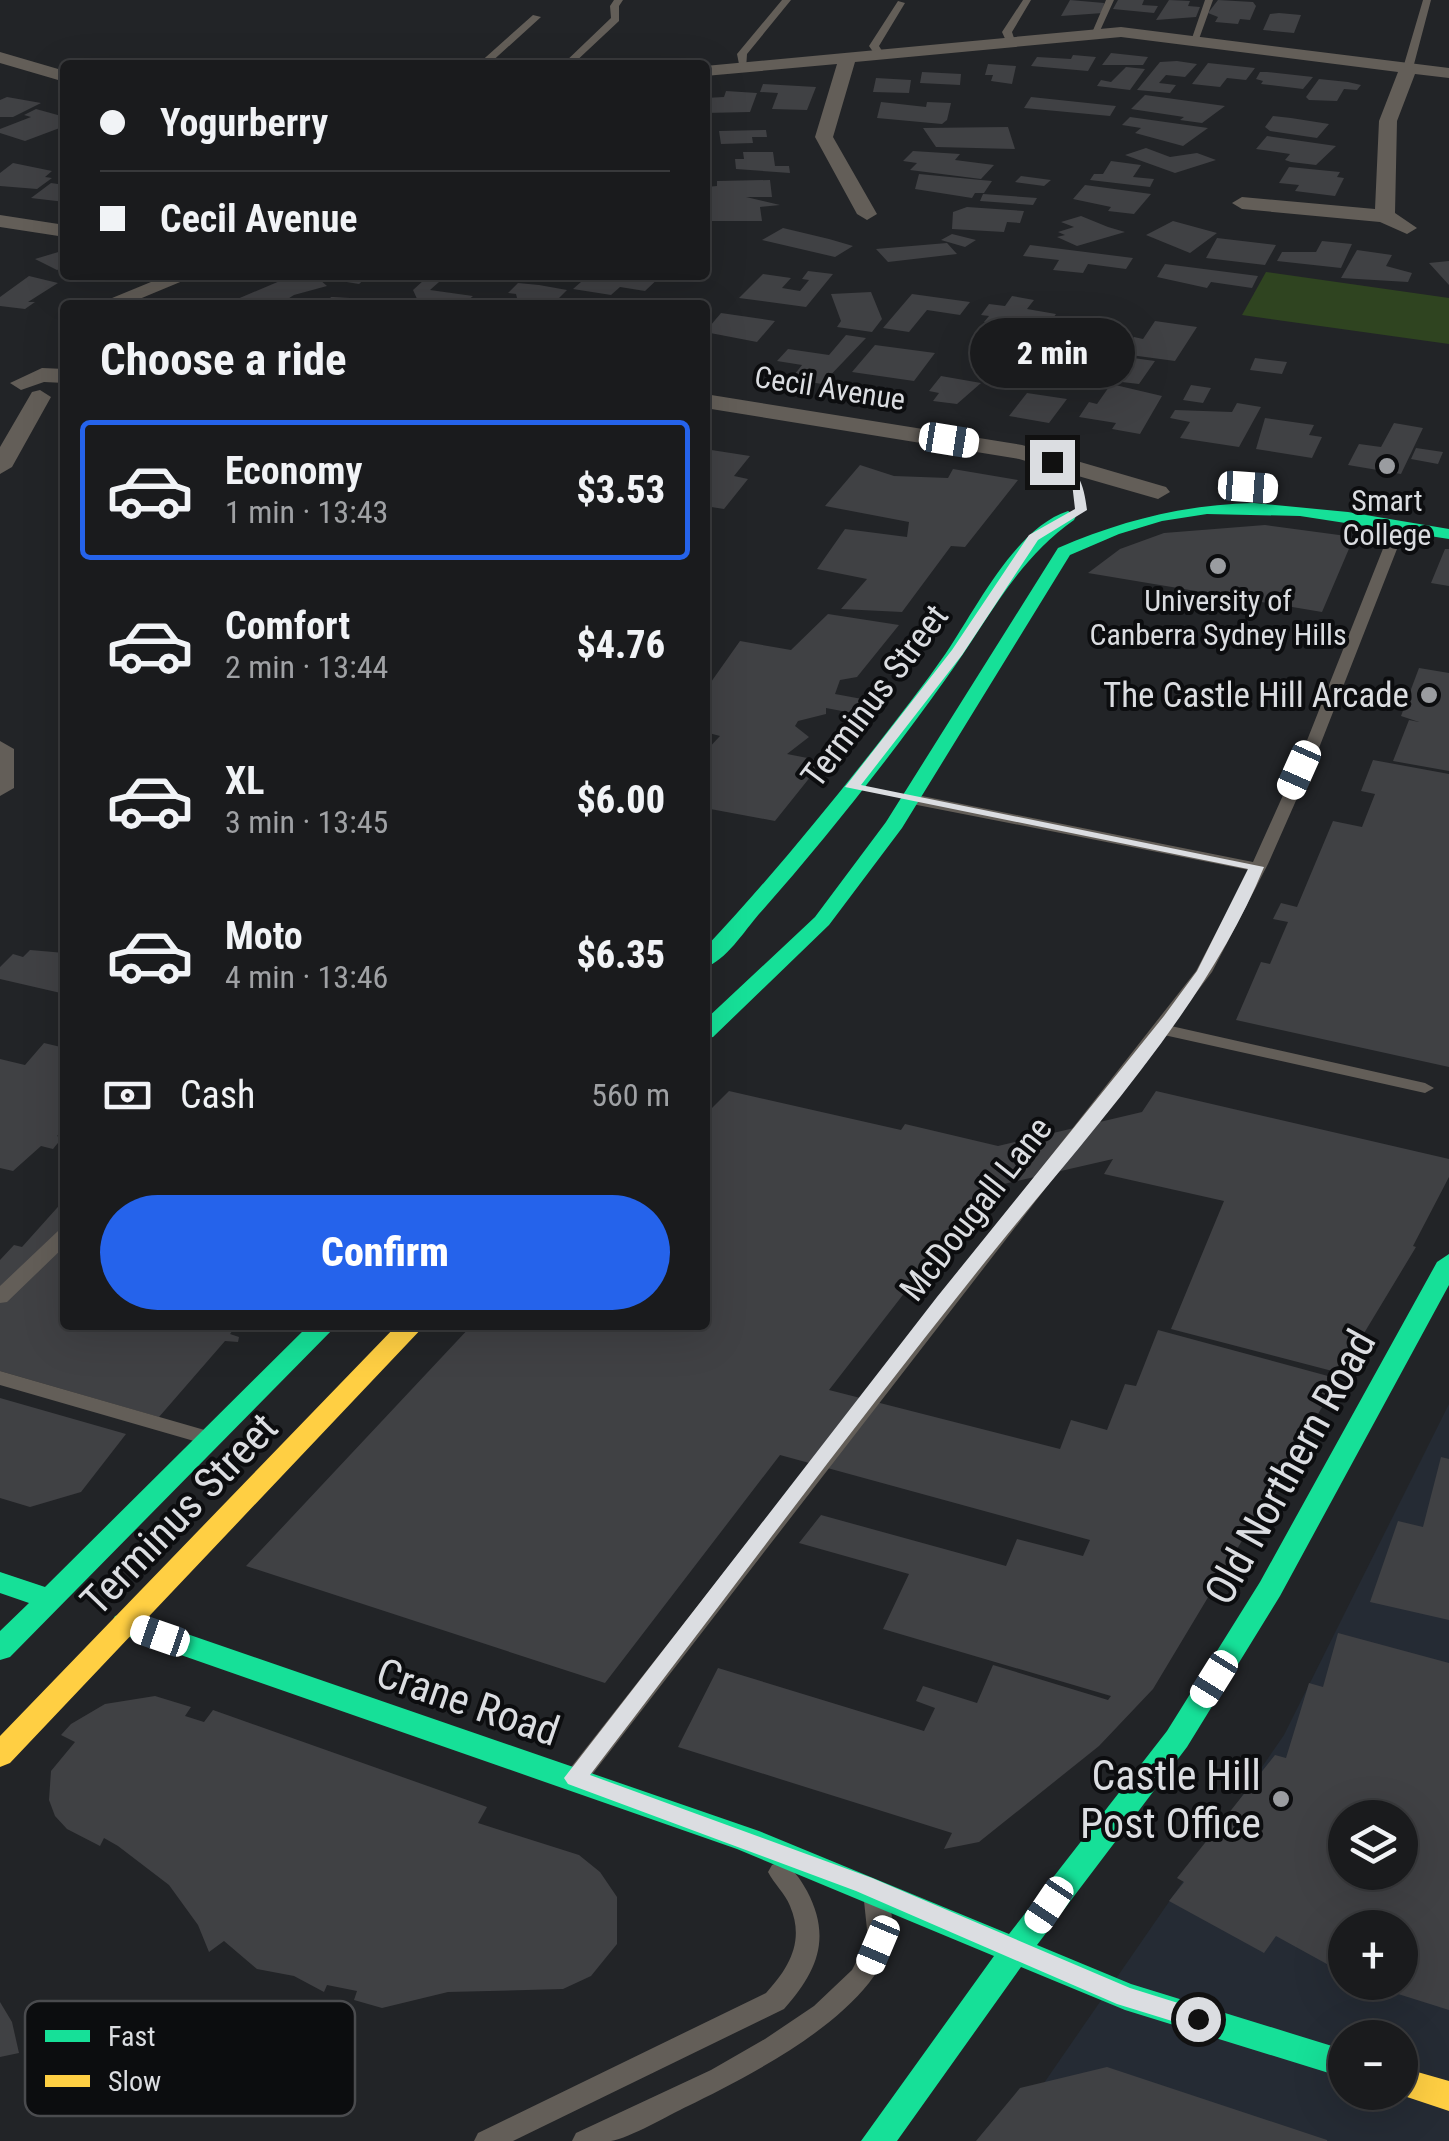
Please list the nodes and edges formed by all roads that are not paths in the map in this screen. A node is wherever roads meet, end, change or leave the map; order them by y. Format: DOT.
graph roads {
  1 [pos="620,0"];
  2 [pos="786,0"];
  3 [pos="1028,0"];
  4 [pos="1110,0"];
  5 [pos="1209,0"];
  6 [pos="1427,0"];
  7 [pos="901,2"];
  8 [pos="536,17"];
  9 [pos="1094,33"];
  10 [pos="1194,39"];
  11 [pos="1010,42"];
  12 [pos="880,54"];
  13 [pos="0,57"];
  14 [pos="848,57"];
  15 [pos="488,60"];
  16 [pos="572,60"];
  17 [pos="743,67"];
  18 [pos="1408,68"];
  19 [pos="710,70"];
  20 [pos="1449,73"];
  21 [pos="60,75"];
  22 [pos="1242,203"];
  23 [pos="867,214"];
  24 [pos="1385,216"];
  25 [pos="0,222"];
  26 [pos="1407,228"];
  27 [pos="60,231"];
  28 [pos="174,280"];
  29 [pos="120,300"];
  30 [pos="60,381"];
  31 [pos="21,387"];
  32 [pos="710,402"];
  33 [pos="1062,466"];
  34 [pos="0,468"];
  35 [pos="1158,492"];
  36 [pos="1366,499"];
  37 [pos="1117,500"];
  38 [pos="1081,510"];
  39 [pos="1449,510"];
  40 [pos="1449,518"];
  41 [pos="1399,526"];
  42 [pos="1449,534"];
  43 [pos="0,749"];
  44 [pos="0,786"];
  45 [pos="852,787"];
  46 [pos="912,799"];
  47 [pos="1257,867"];
  48 [pos="710,957"];
  49 [pos="710,1027"];
  50 [pos="1162,1030"];
  51 [pos="1425,1088"];
  52 [pos="60,1241"];
  53 [pos="1449,1262"];
  54 [pos="0,1297"];
  55 [pos="319,1330"];
  56 [pos="407,1330"];
  57 [pos="0,1378"];
  58 [pos="211,1438"];
  59 [pos="0,1582"];
  60 [pos="59,1602"];
  61 [pos="115,1621"];
  62 [pos="0,1649"];
  63 [pos="0,1755"];
  64 [pos="575,1778"];
  65 [pos="748,1840"];
  66 [pos="864,1884"];
  67 [pos="1018,1950"];
  68 [pos="1328,2059"];
  69 [pos="1418,2086"];
  70 [pos="1449,2096"];
  71 [pos="487,2141"];
  72 [pos="585,2141"];
  73 [pos="878,2141"];
  1 -- 16 [label="lane"];
  2 -- 17 [label="lane"];
  3 -- 11 [label="lane"];
  4 -- 9 [label="lane"];
  5 -- 10 [label="lane"];
  6 -- 18 [label="lane"];
  7 -- 12 [label="lane"];
  8 -- 15 [label="lane"];
  9 -- 10 [label="street"];
  9 -- 11 [label="street"];
  10 -- 18 [label="street"];
  11 -- 12 [label="street"];
  12 -- 14 [label="street"];
  13 -- 21 [label="street"];
  14 -- 17 [label="street"];
  14 -- 23 [label="street"];
  17 -- 19 [label="street"];
  18 -- 20 [label="street"];
  18 -- 24 [label="street"];
  22 -- 24 [label="street"];
  24 -- 26 [label="street"];
  25 -- 27 [label="street"];
  28 -- 29 [label="street"];
  30 -- 31 [label="street"];
  31 -- 34 [label="street"];
  32 -- 33 [label="street, Cecil Avenue"];
  33 -- 35 [label="street, Cecil Avenue"];
  33 -- 38 [label="street"];
  35 -- 36 [label="main road, Cecil Avenue"];
  35 -- 37 [label="main road, Cecil Avenue"];
  36 -- 39 [label="main road, Cecil Avenue"];
  36 -- 40 [label="main road, Cecil Avenue"];
  37 -- 38 [label="main road, Terminus Street"];
  38 -- 45 [label="main road, Terminus Street"];
  41 -- 42 [label="main road"];
  41 -- 46 [label="main road"];
  41 -- 47 [label="lane, McDougall Lane"];
  43 -- 44 [label="street"];
  45 -- 46 [label="main road"];
  45 -- 48 [label="main road, Terminus Street"];
  46 -- 47 [label="lane"];
  46 -- 49 [label="main road"];
  47 -- 50 [label="lane, McDougall Lane"];
  50 -- 51 [label="lane"];
  50 -- 64 [label="lane, McDougall Lane"];
  52 -- 54 [label="lane"];
  53 -- 67 [label="main road, Old Northern Road"];
  55 -- 58 [label="main road, Terminus Street"];
  56 -- 61 [label="main road, Terminus Street"];
  57 -- 58 [label="lane"];
  58 -- 60 [label="main road, Terminus Street"];
  59 -- 60 [label="main road"];
  60 -- 62 [label="main road, Terminus Street"];
  61 -- 63 [label="main road, Terminus Street"];
  61 -- 64 [label="main road, Crane Road"];
  64 -- 65 [label="main road, Crane Road"];
  65 -- 66 [label="main road, Crane Road"];
  65 -- 71 [label="lane"];
  66 -- 67 [label="main road, Crane Road"];
  66 -- 72 [label="lane"];
  67 -- 68 [label="main road, Crane Road"];
  67 -- 73 [label="main road, Old Northern Road"];
  69 -- 70 [label="main road"];
}
